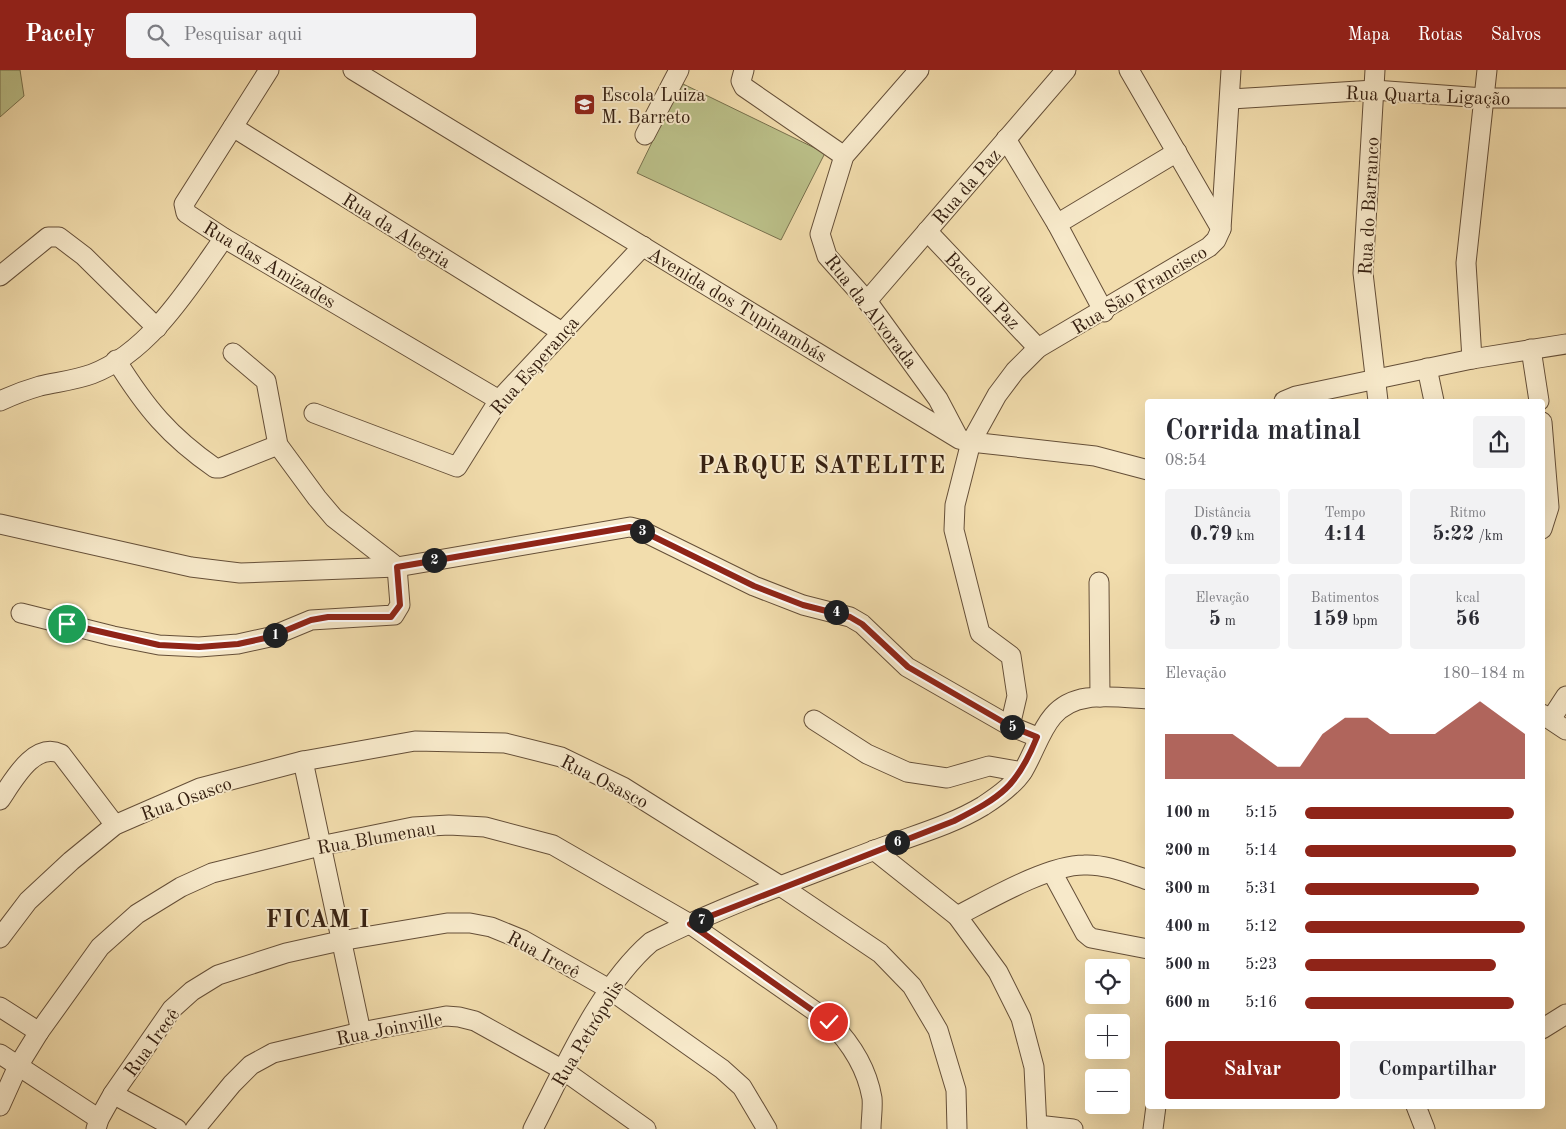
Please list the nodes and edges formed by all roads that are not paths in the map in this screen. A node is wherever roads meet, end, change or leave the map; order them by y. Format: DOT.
graph roads {
  1 [pos="269,70"];
  2 [pos="353,70"];
  3 [pos="679,70"];
  4 [pos="744,70"];
  5 [pos="919,70"];
  6 [pos="1066,70"];
  7 [pos="1129,70"];
  8 [pos="1231,70"];
  9 [pos="1375,70"];
  10 [pos="1487,70"];
  11 [pos="1374,90"];
  12 [pos="1484,98"];
  13 [pos="1566,98"];
  14 [pos="1231,99"];
  15 [pos="233,127"];
  16 [pos="645,135"];
  17 [pos="1006,139"];
  18 [pos="1177,152"];
  19 [pos="844,156"];
  20 [pos="1057,224"];
  21 [pos="1221,229"];
  22 [pos="927,231"];
  23 [pos="224,238"];
  24 [pos="642,246"];
  25 [pos="0,276"];
  26 [pos="866,301"];
  27 [pos="1104,312"];
  28 [pos="157,328"];
  29 [pos="562,332"];
  30 [pos="1566,344"];
  31 [pos="1038,348"];
  32 [pos="1531,349"];
  33 [pos="232,353"];
  34 [pos="1472,359"];
  35 [pos="116,360"];
  36 [pos="1427,368"];
  37 [pos="1376,379"];
  38 [pos="938,399"];
  39 [pos="1289,399"];
  40 [pos="1378,399"];
  41 [pos="1434,399"];
  42 [pos="1539,399"];
  43 [pos="499,400"];
  44 [pos="0,401"];
  45 [pos="314,413"];
  46 [pos="935,424"];
  47 [pos="965,440"];
  48 [pos="278,445"];
  49 [pos="1545,450"];
  50 [pos="1145,469"];
  51 [pos="1545,520"];
  52 [pos="0,524"];
  53 [pos="397,567"];
  54 [pos="1099,582"];
  55 [pos="21,613"];
  56 [pos="1566,696"];
  57 [pos="1100,697"];
  58 [pos="1145,699"];
  59 [pos="814,720"];
  60 [pos="1553,721"];
  61 [pos="1010,726"];
  62 [pos="1037,737"];
  63 [pos="303,761"];
  64 [pos="1022,772"];
  65 [pos="0,800"];
  66 [pos="114,825"];
  67 [pos="320,846"];
  68 [pos="874,850"];
  69 [pos="1052,872"];
  70 [pos="1145,879"];
  71 [pos="782,887"];
  72 [pos="957,916"];
  73 [pos="690,924"];
  74 [pos="3,927"];
  75 [pos="340,941"];
  76 [pos="1145,948"];
  77 [pos="609,989"];
  78 [pos="0,1007"];
  79 [pos="1566,1014"];
  80 [pos="1545,1027"];
  81 [pos="39,1032"];
  82 [pos="361,1032"];
  83 [pos="0,1054"];
  84 [pos="18,1066"];
  85 [pos="564,1070"];
  86 [pos="113,1094"];
  87 [pos="0,1106"];
  88 [pos="1156,1109"];
  89 [pos="1418,1109"];
  90 [pos="97,1124"];
  91 [pos="1037,1127"];
  92 [pos="177,1129"];
  93 [pos="194,1129"];
  94 [pos="533,1129"];
  95 [pos="646,1129"];
  96 [pos="767,1129"];
  97 [pos="871,1129"];
  98 [pos="957,1129"];
  99 [pos="1073,1129"];
  100 [pos="1153,1129"];
  101 [pos="1425,1129"];
  1 -- 15 [label="street, Rua das Amizades"];
  2 -- 24 [label="street, Avenida dos Tupinambás"];
  3 -- 16 [label="street"];
  4 -- 19 [label="street"];
  5 -- 19 [label="street, Rua da Alvorada"];
  6 -- 17 [label="street, Rua da Paz"];
  7 -- 18 [label="street"];
  8 -- 14 [label="street, Rua São Francisco"];
  9 -- 11 [label="street, Rua do Barranco"];
  10 -- 12 [label="street"];
  11 -- 12 [label="street, Rua Quarta Ligação"];
  11 -- 14 [label="street, Rua Quarta Ligação"];
  11 -- 37 [label="street, Rua do Barranco"];
  12 -- 13 [label="street, Rua Quarta Ligação"];
  12 -- 34 [label="street"];
  14 -- 21 [label="street, Rua São Francisco"];
  15 -- 23 [label="street, Rua das Amizades"];
  15 -- 29 [label="street, Rua da Alegria"];
  17 -- 20 [label="street"];
  17 -- 22 [label="street, Rua da Paz"];
  18 -- 20 [label="street"];
  18 -- 21 [label="street"];
  19 -- 26 [label="street, Rua da Alvorada"];
  20 -- 27 [label="street"];
  21 -- 27 [label="street, Rua São Francisco"];
  22 -- 26 [label="street, Rua da Paz"];
  22 -- 31 [label="street, Beco da Paz"];
  23 -- 28 [label="street"];
  23 -- 43 [label="street, Rua das Amizades"];
  24 -- 29 [label="street, Rua Esperança"];
  24 -- 46 [label="street, Avenida dos Tupinambás"];
  25 -- 28 [label="street"];
  26 -- 38 [label="street, Rua da Alvorada"];
  27 -- 31 [label="street, Rua São Francisco"];
  28 -- 35 [label="street"];
  29 -- 43 [label="street, Rua Esperança"];
  30 -- 32 [label="street"];
  31 -- 47 [label="street, Rua São Francisco"];
  32 -- 34 [label="street"];
  32 -- 42 [label="street"];
  33 -- 48 [label="street"];
  34 -- 36 [label="street"];
  35 -- 44 [label="street"];
  35 -- 48 [label="street"];
  36 -- 37 [label="street"];
  36 -- 41 [label="street"];
  37 -- 39 [label="street"];
  37 -- 40 [label="street, Rua do Barranco"];
  38 -- 46 [label="street"];
  38 -- 47 [label="street, Rua da Alvorada"];
  43 -- 45 [label="street, Rua Esperança"];
  46 -- 47 [label="street, Avenida dos Tupinambás"];
  47 -- 50 [label="street, Avenida dos Tupinambás"];
  47 -- 61 [label="street"];
  48 -- 53 [label="street"];
  49 -- 51 [label="street"];
  52 -- 53 [label="street"];
  53 -- 55 [label="street"];
  53 -- 61 [label="street"];
  54 -- 57 [label="street"];
  56 -- 60 [label="street"];
  57 -- 58 [label="street, Rua Petrópolis"];
  57 -- 62 [label="street, Rua Petrópolis"];
  59 -- 64 [label="street"];
  61 -- 62 [label="street"];
  62 -- 64 [label="street, Rua Petrópolis"];
  63 -- 66 [label="street, Rua Osasco"];
  63 -- 67 [label="street"];
  63 -- 71 [label="street, Rua Osasco"];
  64 -- 68 [label="street, Rua Petrópolis"];
  65 -- 66 [label="street"];
  66 -- 74 [label="street, Rua Osasco"];
  67 -- 73 [label="street, Rua Blumenau"];
  67 -- 75 [label="street"];
  67 -- 81 [label="street, Rua Blumenau"];
  68 -- 71 [label="street, Rua Petrópolis"];
  68 -- 72 [label="street"];
  69 -- 70 [label="street"];
  69 -- 72 [label="street"];
  69 -- 76 [label="street"];
  71 -- 73 [label="street, Rua Petrópolis"];
  71 -- 98 [label="street, Rua Osasco"];
  72 -- 91 [label="street"];
  73 -- 77 [label="street, Rua Petrópolis"];
  73 -- 97 [label="street, Rua Blumenau"];
  75 -- 77 [label="street, Rua Irecê"];
  75 -- 82 [label="street"];
  75 -- 86 [label="street, Rua Irecê"];
  77 -- 85 [label="street, Rua Petrópolis"];
  77 -- 96 [label="street, Rua Irecê"];
  78 -- 81 [label="street"];
  79 -- 80 [label="street"];
  81 -- 84 [label="street, Rua Blumenau"];
  82 -- 85 [label="street, Rua Joinville"];
  82 -- 93 [label="street, Rua Joinville"];
  83 -- 84 [label="street"];
  84 -- 87 [label="street, Rua Blumenau"];
  84 -- 90 [label="street"];
  85 -- 94 [label="street, Rua Petrópolis"];
  85 -- 95 [label="street, Rua Joinville"];
  86 -- 90 [label="street, Rua Irecê"];
  86 -- 92 [label="street"];
  88 -- 100 [label="street"];
  89 -- 101 [label="street"];
  91 -- 99 [label="street"];
}
